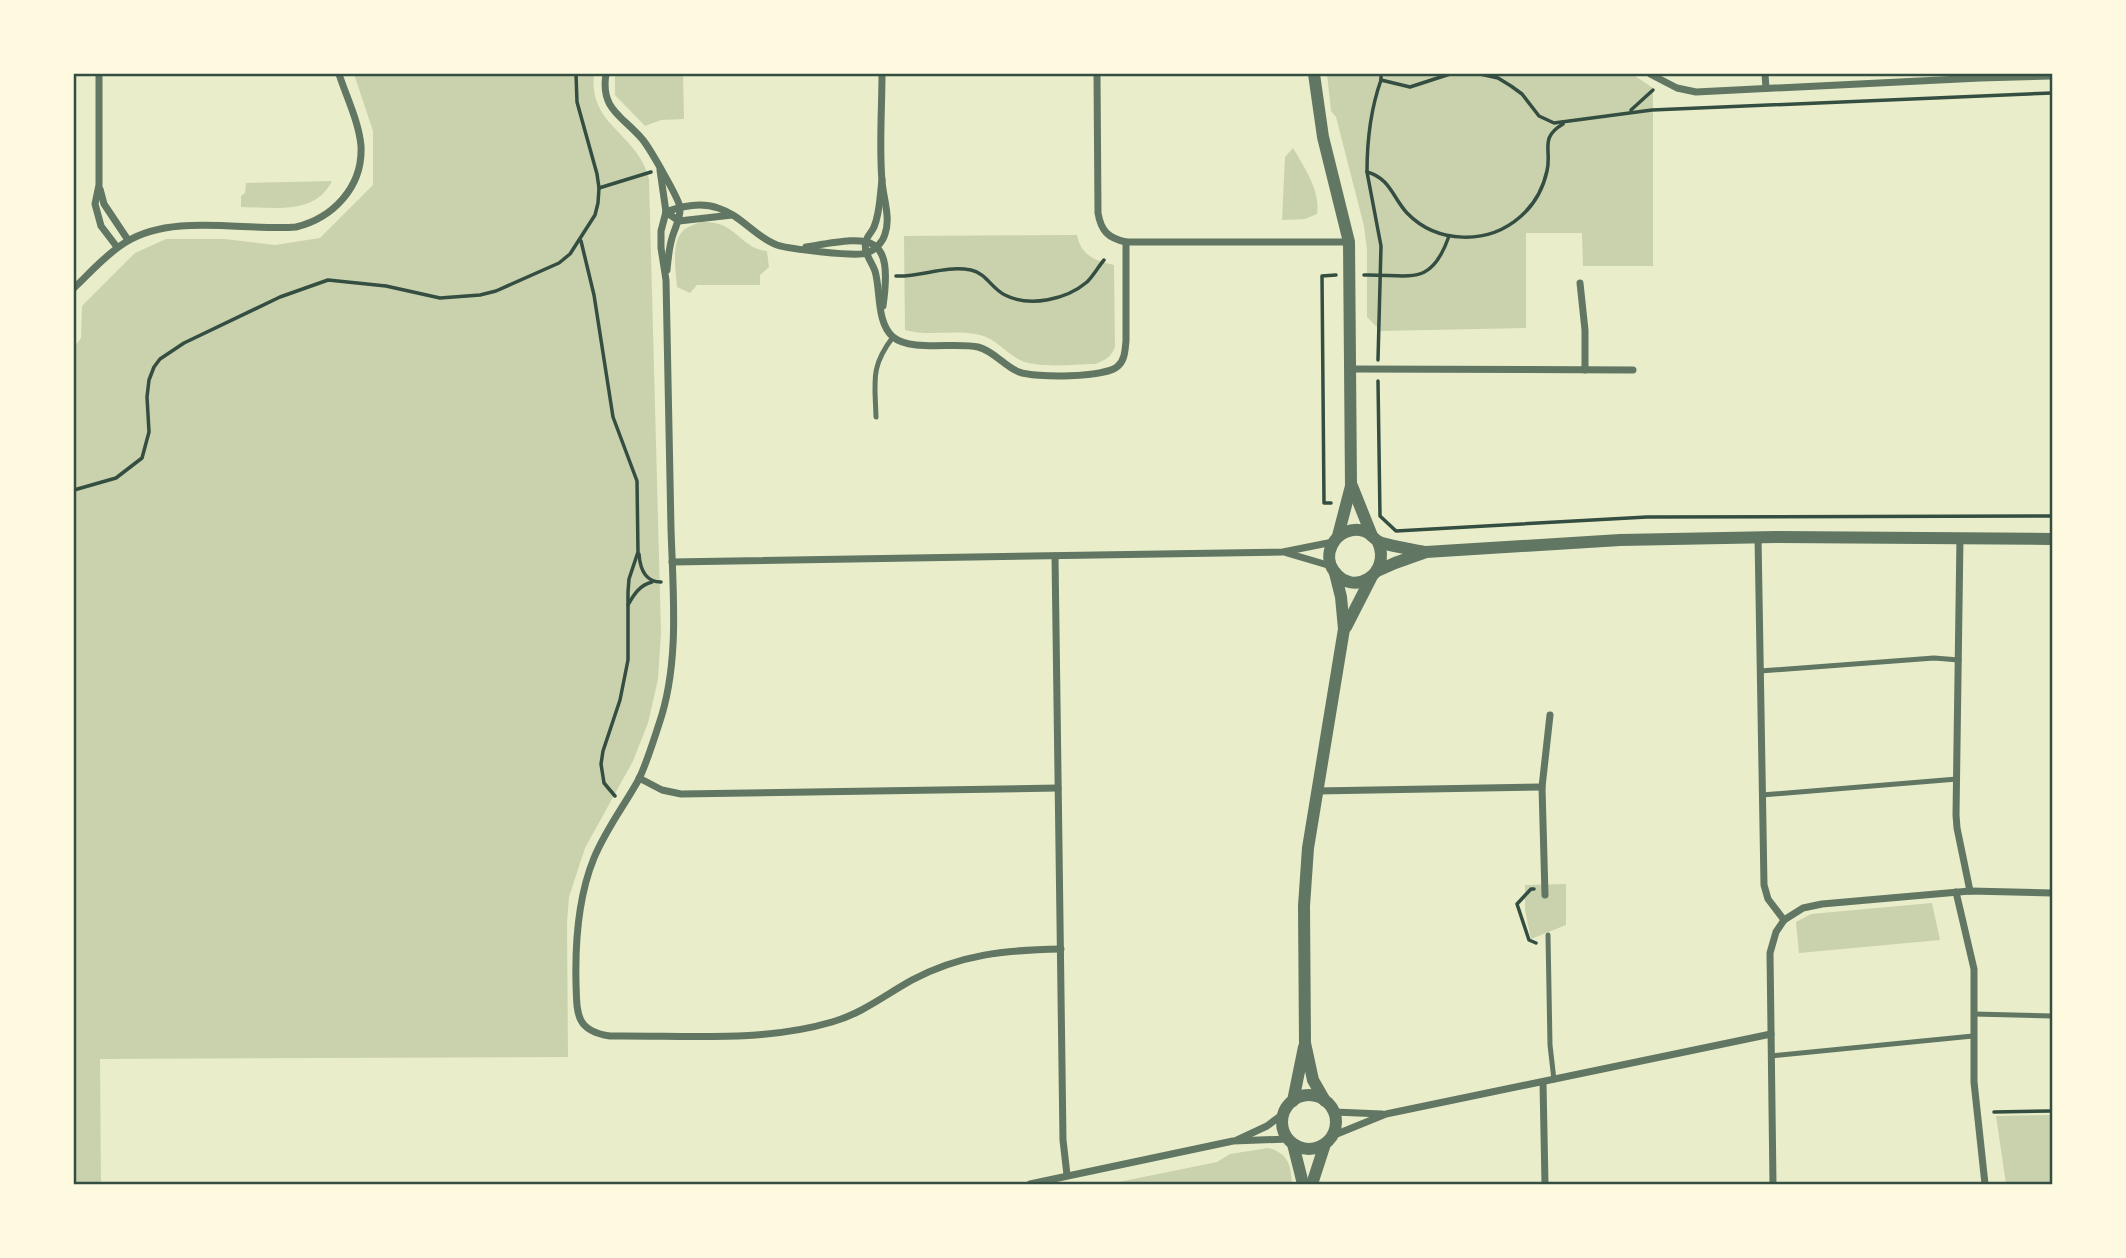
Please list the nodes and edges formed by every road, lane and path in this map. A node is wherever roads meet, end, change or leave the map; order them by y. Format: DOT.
graph roads {
  1 [pos="99,74"];
  2 [pos="339,74"];
  3 [pos="576,74"];
  4 [pos="606,74"];
  5 [pos="882,74"];
  6 [pos="1097,74"];
  7 [pos="1314,74"];
  8 [pos="1381,74"];
  9 [pos="1450,74"];
  10 [pos="1650,74"];
  11 [pos="1765,74"];
  12 [pos="1980,76"];
  13 [pos="2053,76"];
  14 [pos="1381,80"];
  15 [pos="1662,82"];
  16 [pos="1766,88"];
  17 [pos="1629,112"];
  18 [pos="1565,123"];
  19 [pos="660,170"];
  20 [pos="1367,172"];
  21 [pos="882,180"];
  22 [pos="99,185"];
  23 [pos="599,188"];
  24 [pos="666,212"];
  25 [pos="679,214"];
  26 [pos="735,215"];
  27 [pos="581,239"];
  28 [pos="128,240"];
  29 [pos="1126,242"];
  30 [pos="1349,242"];
  31 [pos="117,247"];
  32 [pos="866,247"];
  33 [pos="877,247"];
  34 [pos="798,248"];
  35 [pos="1104,260"];
  36 [pos="887,276"];
  37 [pos="666,280"];
  38 [pos="1580,283"];
  39 [pos="74,288"];
  40 [pos="882,314"];
  41 [pos="893,337"];
  42 [pos="1351,369"];
  43 [pos="1378,369"];
  44 [pos="1586,370"];
  45 [pos="1633,370"];
  46 [pos="876,417"];
  47 [pos="1352,486"];
  48 [pos="74,490"];
  49 [pos="2053,516"];
  50 [pos="1758,537"];
  51 [pos="1960,537"];
  52 [pos="1336,539"];
  53 [pos="1375,539"];
  54 [pos="2053,539"];
  55 [pos="638,552"];
  56 [pos="1283,552"];
  57 [pos="1426,552"];
  58 [pos="1055,556"];
  59 [pos="672,562"];
  60 [pos="1333,569"];
  61 [pos="1374,574"];
  62 [pos="672,581"];
  63 [pos="654,582"];
  64 [pos="628,605"];
  65 [pos="1345,629"];
  66 [pos="1959,660"];
  67 [pos="1760,671"];
  68 [pos="1550,715"];
  69 [pos="639,778"];
  70 [pos="1957,779"];
  71 [pos="1542,787"];
  72 [pos="1058,788"];
  73 [pos="1317,791"];
  74 [pos="1762,795"];
  75 [pos="624,802"];
  76 [pos="1545,891"];
  77 [pos="1970,891"];
  78 [pos="1956,892"];
  79 [pos="2053,893"];
  80 [pos="1784,920"];
  81 [pos="1548,935"];
  82 [pos="1548,947"];
  83 [pos="1061,948"];
  84 [pos="1973,1014"];
  85 [pos="2053,1016"];
  86 [pos="1771,1034"];
  87 [pos="1973,1036"];
  88 [pos="1305,1043"];
  89 [pos="1771,1056"];
  90 [pos="1554,1080"];
  91 [pos="1543,1083"];
  92 [pos="1293,1101"];
  93 [pos="1325,1101"];
  94 [pos="2053,1111"];
  95 [pos="1334,1112"];
  96 [pos="1994,1112"];
  97 [pos="1283,1114"];
  98 [pos="1386,1114"];
  99 [pos="1329,1140"];
  100 [pos="1233,1142"];
  101 [pos="1291,1142"];
  102 [pos="1067,1175"];
  103 [pos="1030,1184"];
  104 [pos="1303,1185"];
  105 [pos="1312,1185"];
  106 [pos="1545,1185"];
  107 [pos="1773,1185"];
  108 [pos="1985,1185"];
  1 -- 22 [label="street"];
  2 -- 28 [label="street"];
  3 -- 23 [label="path"];
  4 -- 19 [label="street"];
  5 -- 21 [label="street"];
  6 -- 29 [label="street"];
  7 -- 30 [label="street"];
  8 -- 14 [label="path"];
  9 -- 14 [label="path"];
  10 -- 15 [label="street"];
  11 -- 16 [label="street"];
  12 -- 13 [label="street"];
  12 -- 16 [label="street"];
  14 -- 20 [label="path"];
  15 -- 16 [label="street"];
  15 -- 17 [label="path"];
  18 -- 20 [label="path"];
  19 -- 23 [label="path"];
  19 -- 24 [label="street"];
  19 -- 25 [label="street"];
  20 -- 43 [label="path"];
  21 -- 32 [label="street"];
  21 -- 33 [label="street"];
  22 -- 28 [label="street"];
  22 -- 31 [label="street"];
  23 -- 27 [label="path"];
  24 -- 25 [label="street"];
  24 -- 25 [label="street"];
  24 -- 37 [label="street"];
  25 -- 26 [label="street"];
  25 -- 26 [label="street"];
  25 -- 37 [label="street"];
  26 -- 34 [label="street"];
  27 -- 48 [label="path"];
  27 -- 55 [label="path"];
  28 -- 31 [label="street"];
  29 -- 30 [label="street"];
  29 -- 41 [label="street"];
  30 -- 42 [label="street"];
  31 -- 39 [label="street"];
  32 -- 33 [label="street"];
  32 -- 34 [label="street"];
  32 -- 34 [label="street"];
  32 -- 40 [label="street"];
  33 -- 36 [label="street"];
  35 -- 36 [label="path"];
  36 -- 40 [label="street"];
  37 -- 59 [label="street"];
  38 -- 44 [label="street"];
  40 -- 41 [label="street"];
  41 -- 46 [label="lane"];
  42 -- 43 [label="street"];
  42 -- 47 [label="street"];
  43 -- 44 [label="street"];
  43 -- 49 [label="path"];
  44 -- 45 [label="street"];
  47 -- 52 [label="street"];
  47 -- 53 [label="street"];
  50 -- 51 [label="street"];
  50 -- 57 [label="street"];
  50 -- 67 [label="street"];
  51 -- 54 [label="street"];
  51 -- 66 [label="street"];
  52 -- 53 [label="street"];
  52 -- 56 [label="street"];
  52 -- 60 [label="street"];
  53 -- 57 [label="street"];
  53 -- 61 [label="street"];
  55 -- 63 [label="path"];
  55 -- 64 [label="path"];
  56 -- 58 [label="street"];
  56 -- 60 [label="street"];
  57 -- 61 [label="street"];
  58 -- 59 [label="street"];
  58 -- 72 [label="street"];
  59 -- 62 [label="street"];
  60 -- 61 [label="street"];
  60 -- 65 [label="street"];
  61 -- 65 [label="street"];
  62 -- 63 [label="path"];
  62 -- 69 [label="street"];
  63 -- 64 [label="path"];
  64 -- 75 [label="path"];
  65 -- 73 [label="street"];
  66 -- 67 [label="lane"];
  66 -- 70 [label="street"];
  67 -- 74 [label="street"];
  68 -- 71 [label="street"];
  69 -- 72 [label="street"];
  69 -- 75 [label="street"];
  70 -- 74 [label="lane"];
  70 -- 77 [label="street"];
  71 -- 73 [label="street"];
  71 -- 76 [label="street"];
  72 -- 83 [label="street"];
  73 -- 88 [label="street"];
  74 -- 80 [label="street"];
  75 -- 83 [label="street"];
  76 -- 82 [label="path"];
  77 -- 78 [label="street"];
  77 -- 79 [label="street"];
  78 -- 80 [label="street"];
  78 -- 84 [label="street"];
  80 -- 86 [label="street"];
  81 -- 82 [label="lane"];
  82 -- 90 [label="lane"];
  83 -- 102 [label="street"];
  84 -- 85 [label="lane"];
  84 -- 87 [label="street"];
  86 -- 89 [label="street"];
  86 -- 90 [label="street"];
  87 -- 89 [label="lane"];
  87 -- 108 [label="street"];
  88 -- 92 [label="street"];
  88 -- 93 [label="street"];
  89 -- 107 [label="street"];
  90 -- 91 [label="street"];
  91 -- 98 [label="street"];
  91 -- 106 [label="street"];
  92 -- 93 [label="street"];
  92 -- 97 [label="street"];
  93 -- 95 [label="street"];
  94 -- 96 [label="path"];
  95 -- 98 [label="street"];
  95 -- 99 [label="street"];
  97 -- 100 [label="street"];
  97 -- 101 [label="street"];
  98 -- 99 [label="street"];
  99 -- 101 [label="street"];
  99 -- 105 [label="street"];
  100 -- 101 [label="street"];
  100 -- 102 [label="street"];
  101 -- 104 [label="street"];
  102 -- 103 [label="street"];
}
